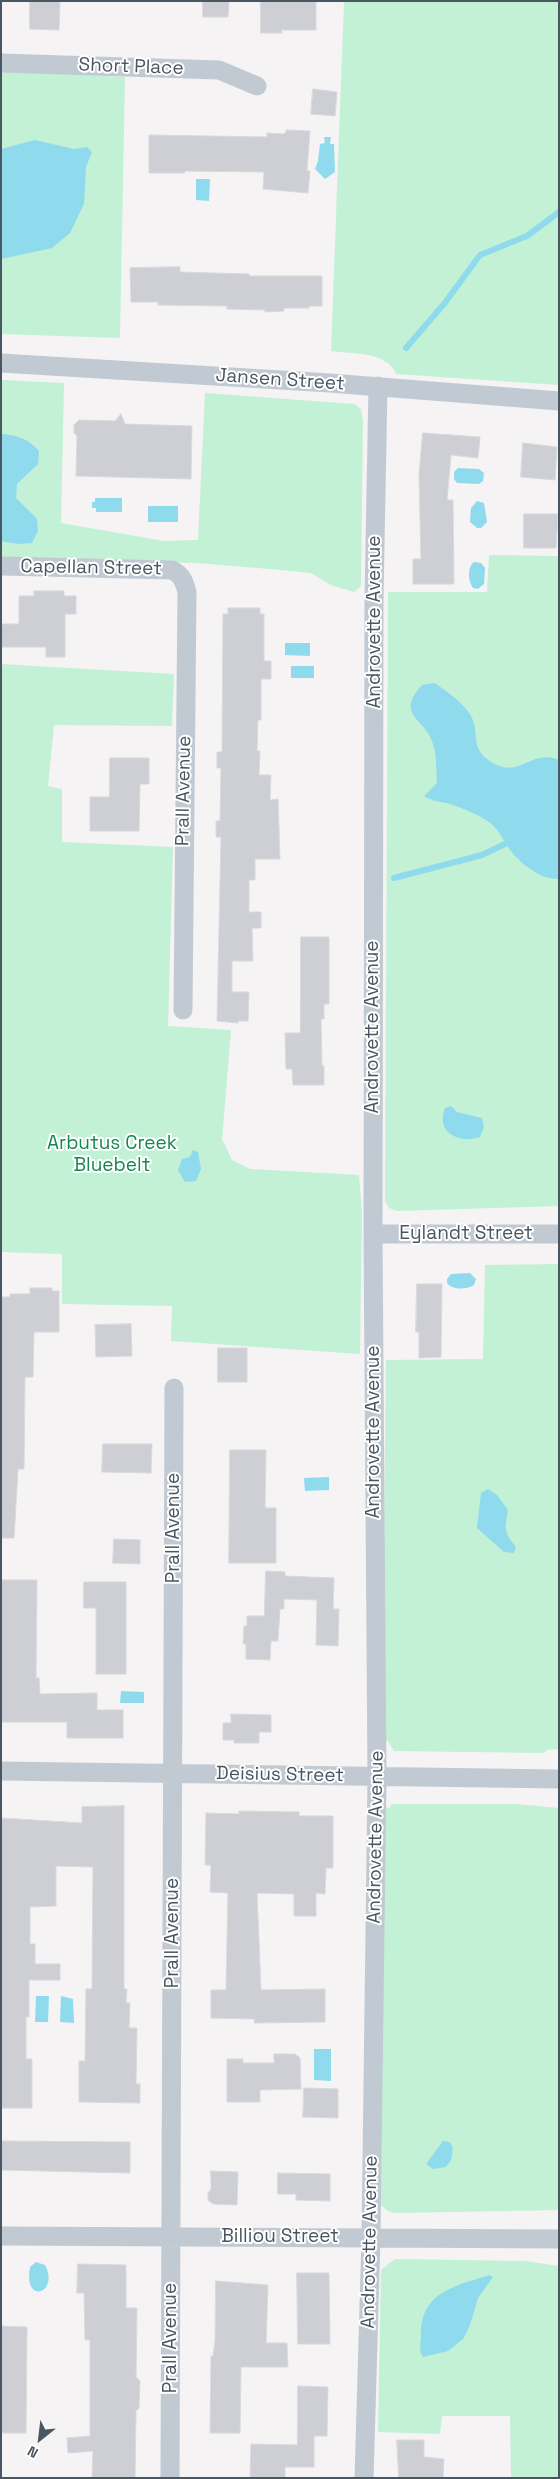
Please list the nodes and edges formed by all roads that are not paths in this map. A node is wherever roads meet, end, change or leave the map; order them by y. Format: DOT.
graph roads {
  1 [pos="1,63"];
  2 [pos="257,86"];
  3 [pos="1,363"];
  4 [pos="378,386"];
  5 [pos="559,401"];
  6 [pos="1,566"];
  7 [pos="180,574"];
  8 [pos="183,1010"];
  9 [pos="372,1234"];
  10 [pos="559,1234"];
  11 [pos="174,1388"];
  12 [pos="1,1771"];
  13 [pos="174,1774"];
  14 [pos="377,1777"];
  15 [pos="559,1780"];
  16 [pos="1,2236"];
  17 [pos="171,2237"];
  18 [pos="371,2238"];
  19 [pos="559,2239"];
  20 [pos="170,2478"];
  21 [pos="364,2478"];
  1 -- 2 [label="street, Short Place"];
  3 -- 4 [label="street, Jansen Street"];
  4 -- 5 [label="street, Jansen Street"];
  4 -- 9 [label="street, Androvette Avenue"];
  6 -- 7 [label="street, Capellan Street"];
  7 -- 8 [label="street, Prall Avenue"];
  9 -- 10 [label="street, Eylandt Street"];
  9 -- 14 [label="street, Androvette Avenue"];
  11 -- 13 [label="street, Prall Avenue"];
  12 -- 13 [label="street, Deisius Street"];
  13 -- 14 [label="street, Deisius Street"];
  13 -- 17 [label="street, Prall Avenue"];
  14 -- 15 [label="street, Deisius Street"];
  14 -- 18 [label="street, Androvette Avenue"];
  16 -- 17 [label="street, Billiou Street"];
  17 -- 18 [label="street, Billiou Street"];
  17 -- 20 [label="street, Prall Avenue"];
  18 -- 19 [label="street, Billiou Street"];
  18 -- 21 [label="street, Androvette Avenue"];
}
